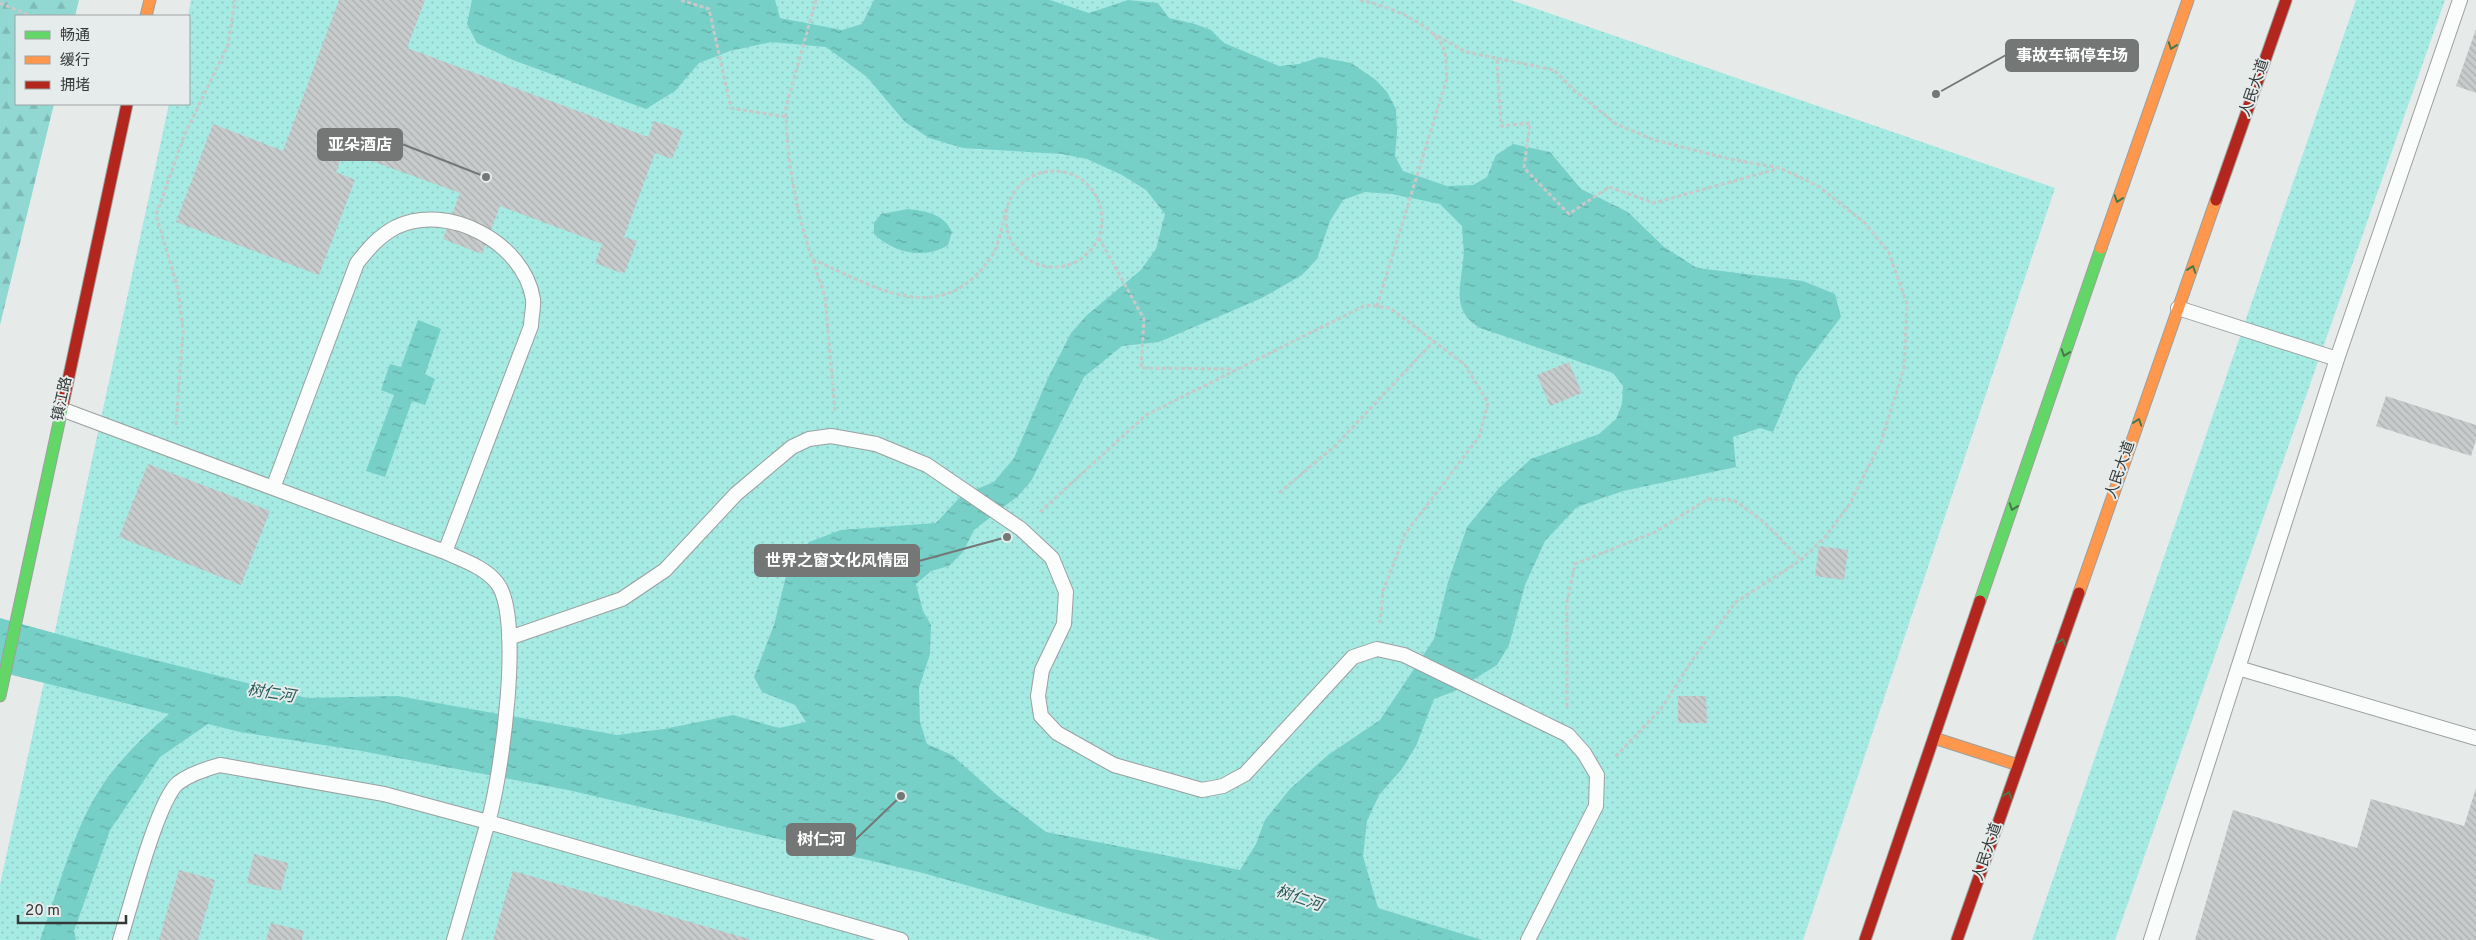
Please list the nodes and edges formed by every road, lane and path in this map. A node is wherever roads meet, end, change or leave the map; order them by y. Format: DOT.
graph roads {
  1 [pos="150,0"];
  2 [pos="235,0"];
  3 [pos="681,0"];
  4 [pos="816,0"];
  5 [pos="1360,0"];
  6 [pos="2188,0"];
  7 [pos="2286,0"];
  8 [pos="2460,0"];
  9 [pos="0,3"];
  10 [pos="29,15"];
  11 [pos="146,15"];
  12 [pos="1432,33"];
  13 [pos="1497,59"];
  14 [pos="127,105"];
  15 [pos="786,117"];
  16 [pos="1780,168"];
  17 [pos="1006,209"];
  18 [pos="1099,238"];
  19 [pos="812,259"];
  20 [pos="1377,306"];
  21 [pos="2178,308"];
  22 [pos="1434,341"];
  23 [pos="2337,359"];
  24 [pos="1234,369"];
  25 [pos="61,409"];
  26 [pos="840,438"];
  27 [pos="174,451"];
  28 [pos="273,488"];
  29 [pos="1279,494"];
  30 [pos="1021,529"];
  31 [pos="445,552"];
  32 [pos="1801,560"];
  33 [pos="509,638"];
  34 [pos="1377,649"];
  35 [pos="2238,668"];
  36 [pos="0,693"];
  37 [pos="1568,735"];
  38 [pos="1934,738"];
  39 [pos="2476,738"];
  40 [pos="2018,765"];
  41 [pos="1597,775"];
  42 [pos="488,822"];
  43 [pos="1960,939"];
  44 [pos="120,940"];
  45 [pos="454,940"];
  46 [pos="902,940"];
  47 [pos="1528,940"];
  48 [pos="1864,940"];
  49 [pos="2151,940"];
  1 -- 11 [label="main road"];
  2 -- 27 [label="path"];
  3 -- 15 [label="path"];
  4 -- 15 [label="path"];
  5 -- 12 [label="path"];
  6 -- 38 [label="main road, one-way"];
  21 -- 7 [label="main road, 人民大道, one-way"];
  8 -- 23 [label="lane"];
  9 -- 10 [label="path"];
  12 -- 13 [label="path"];
  12 -- 20 [label="path"];
  13 -- 16 [label="path"];
  13 -- 16 [label="path"];
  14 -- 25 [label="main road, 镇江路"];
  15 -- 19 [label="path"];
  16 -- 32 [label="path"];
  17 -- 18 [label="path"];
  17 -- 18 [label="path"];
  17 -- 19 [label="path"];
  18 -- 24 [label="path"];
  19 -- 26 [label="path"];
  20 -- 22 [label="path"];
  20 -- 24 [label="path"];
  21 -- 23 [label="lane"];
  40 -- 21 [label="main road, 人民大道, one-way"];
  22 -- 29 [label="path"];
  22 -- 34 [label="path"];
  23 -- 35 [label="lane"];
  24 -- 30 [label="path"];
  25 -- 27 [label="lane"];
  25 -- 36 [label="main road, 镇江路"];
  26 -- 30 [label="lane"];
  26 -- 33 [label="lane"];
  27 -- 28 [label="lane"];
  28 -- 31 [label="lane"];
  28 -- 31 [label="lane"];
  30 -- 34 [label="lane"];
  31 -- 33 [label="lane"];
  32 -- 37 [label="path"];
  32 -- 41 [label="path"];
  33 -- 42 [label="lane"];
  34 -- 37 [label="lane"];
  35 -- 39 [label="lane"];
  35 -- 49 [label="lane"];
  37 -- 41 [label="lane"];
  38 -- 40 [label="main road"];
  38 -- 48 [label="main road"];
  43 -- 40 [label="main road, 人民大道, one-way"];
  41 -- 47 [label="lane"];
  42 -- 44 [label="lane"];
  42 -- 45 [label="lane"];
  42 -- 46 [label="lane"];
}
